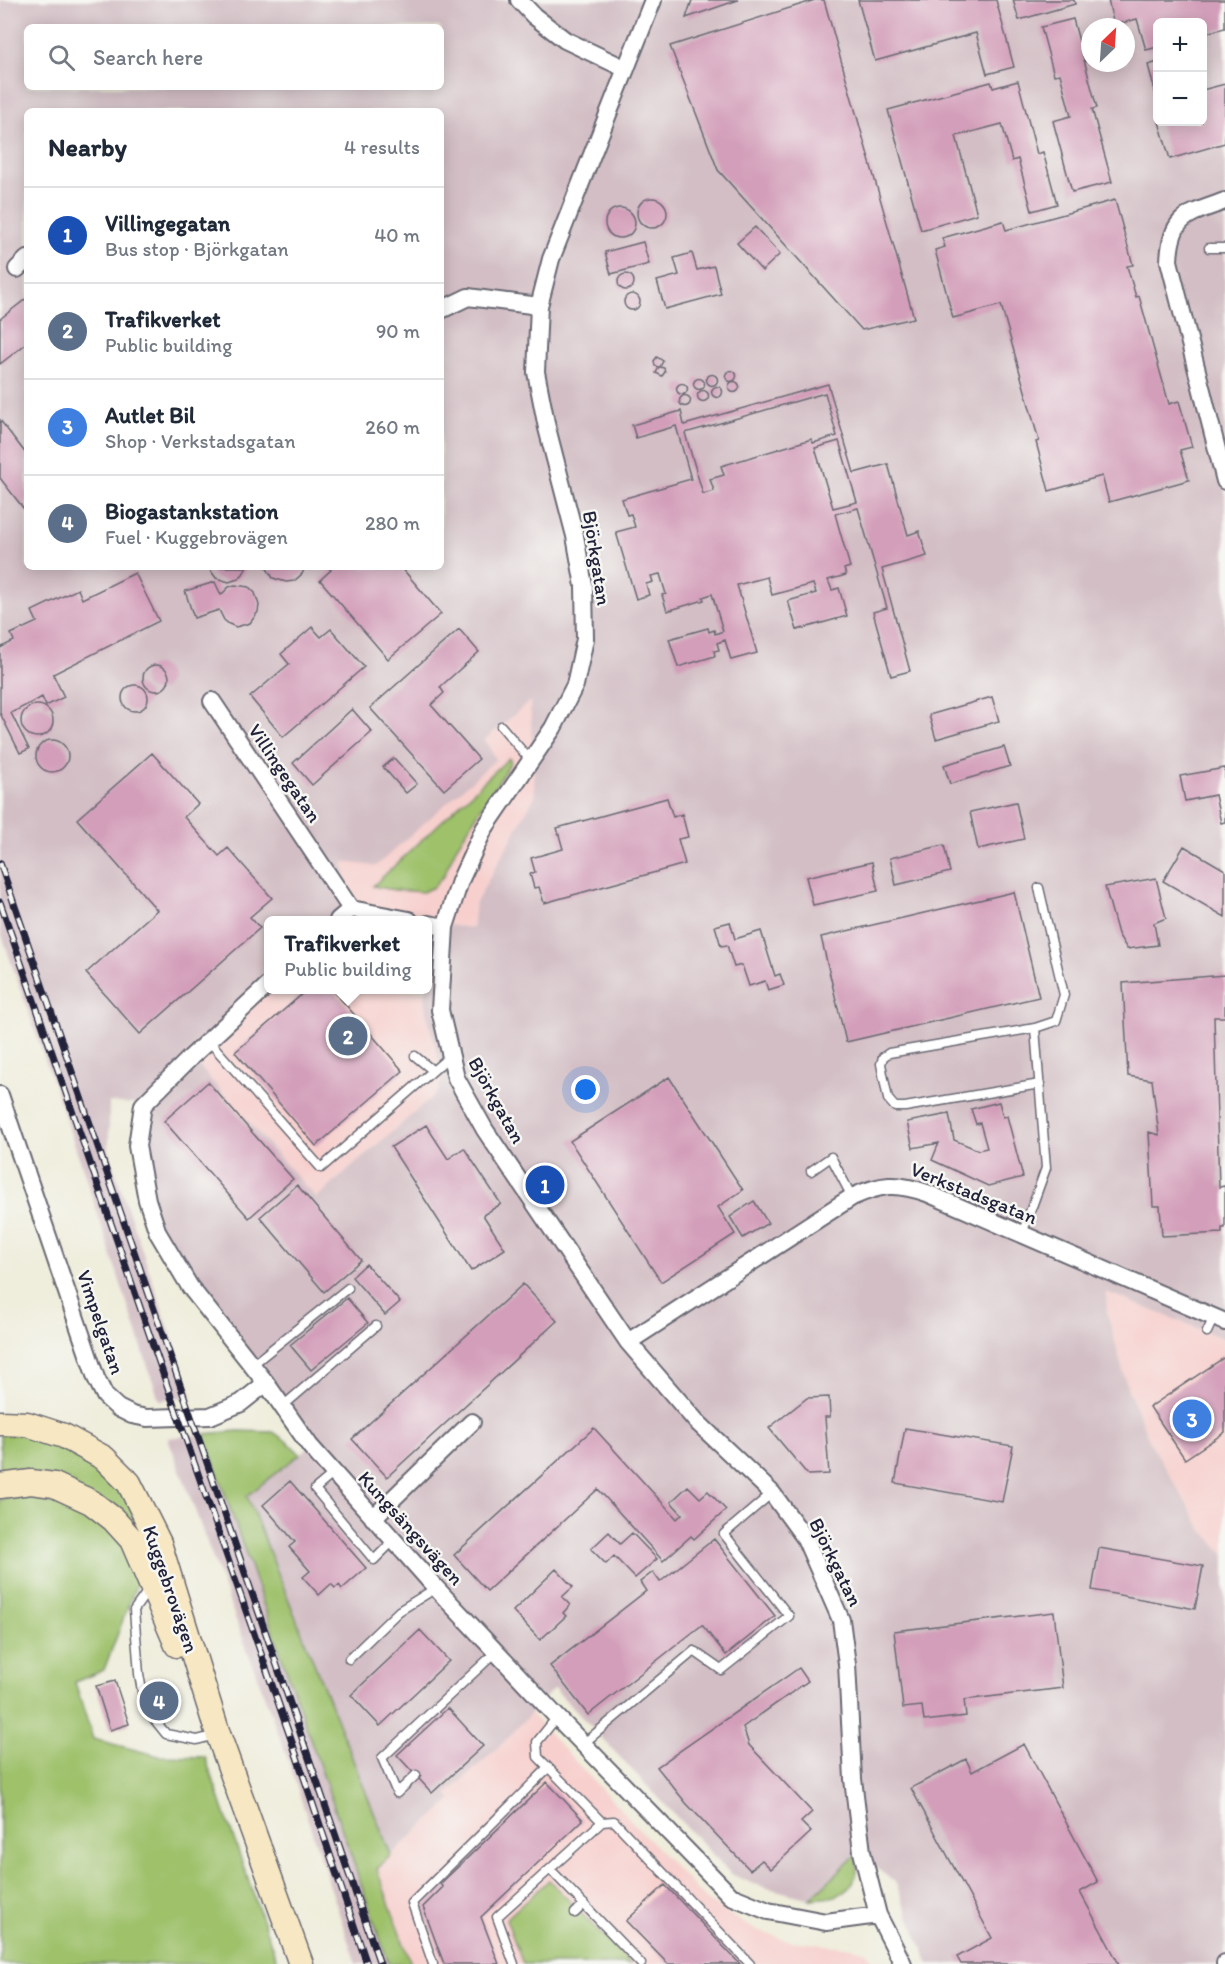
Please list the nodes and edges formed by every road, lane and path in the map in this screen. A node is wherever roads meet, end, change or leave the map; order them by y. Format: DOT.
graph roads {
  1 [pos="519,0"];
  2 [pos="653,0"];
  3 [pos="626,69"];
  4 [pos="1225,201"];
  5 [pos="1209,248"];
  6 [pos="1225,248"];
  7 [pos="538,306"];
  8 [pos="444,309"];
  9 [pos="1225,481"];
  10 [pos="212,701"];
  11 [pos="501,726"];
  12 [pos="530,760"];
  13 [pos="1039,888"];
  14 [pos="344,915"];
  15 [pos="432,925"];
  16 [pos="445,927"];
  17 [pos="264,989"];
  18 [pos="1035,1028"];
  19 [pos="208,1041"];
  20 [pos="415,1056"];
  21 [pos="450,1056"];
  22 [pos="432,1070"];
  23 [pos="1040,1084"];
  24 [pos="0,1095"];
  25 [pos="4,1119"];
  26 [pos="811,1171"];
  27 [pos="852,1197"];
  28 [pos="1022,1234"];
  29 [pos="348,1288"];
  30 [pos="1216,1324"];
  31 [pos="376,1326"];
  32 [pos="628,1342"];
  33 [pos="252,1365"];
  34 [pos="266,1383"];
  35 [pos="283,1406"];
  36 [pos="472,1422"];
  37 [pos="0,1423"];
  38 [pos="334,1473"];
  39 [pos="0,1486"];
  40 [pos="772,1493"];
  41 [pos="374,1518"];
  42 [pos="394,1540"];
  43 [pos="151,1587"];
  44 [pos="436,1588"];
  45 [pos="496,1652"];
  46 [pos="349,1659"];
  47 [pos="557,1718"];
  48 [pos="218,1734"];
  49 [pos="583,1744"];
  50 [pos="548,1768"];
  51 [pos="416,1775"];
  52 [pos="602,1822"];
  53 [pos="550,1869"];
  54 [pos="584,1904"];
  55 [pos="575,1913"];
  56 [pos="878,1915"];
  57 [pos="301,1964"];
  58 [pos="433,1964"];
  59 [pos="514,1964"];
  60 [pos="642,1964"];
  61 [pos="750,1964"];
  62 [pos="903,1964"];
  1 -- 3 [label="street"];
  2 -- 3 [label="street, Björkgatan"];
  3 -- 7 [label="street, Björkgatan"];
  4 -- 9 [label="street"];
  5 -- 6 [label="lane"];
  7 -- 8 [label="street"];
  7 -- 12 [label="street, Björkgatan"];
  10 -- 14 [label="street, Villingegatan"];
  11 -- 12 [label="lane"];
  12 -- 16 [label="street, Björkgatan"];
  13 -- 18 [label="lane"];
  15 -- 16 [label="street"];
  16 -- 21 [label="street, Björkgatan"];
  17 -- 19 [label="street, Kungsängsvägen"];
  18 -- 23 [label="lane"];
  18 -- 23 [label="lane"];
  19 -- 22 [label="lane"];
  19 -- 33 [label="street, Kungsängsvägen"];
  20 -- 22 [label="lane"];
  21 -- 22 [label="lane"];
  21 -- 32 [label="street, Björkgatan"];
  23 -- 28 [label="lane"];
  24 -- 25 [label="street, Vimpelgatan"];
  25 -- 34 [label="street, Vimpelgatan"];
  26 -- 27 [label="lane"];
  27 -- 28 [label="street, Verkstadsgatan"];
  27 -- 32 [label="street, Verkstadsgatan"];
  28 -- 30 [label="street, Verkstadsgatan"];
  29 -- 33 [label="lane"];
  31 -- 35 [label="lane"];
  32 -- 40 [label="street, Björkgatan"];
  33 -- 34 [label="street, Kungsängsvägen"];
  34 -- 35 [label="street, Kungsängsvägen"];
  35 -- 38 [label="street, Kungsängsvägen"];
  36 -- 41 [label="street"];
  37 -- 48 [label="main road, Kuggebrovägen"];
  38 -- 41 [label="street, Kungsängsvägen"];
  38 -- 42 [label="lane"];
  39 -- 43 [label="main road, Kuggebrovägen"];
  40 -- 49 [label="lane"];
  40 -- 56 [label="street, Björkgatan"];
  41 -- 42 [label="street, Kungsängsvägen"];
  42 -- 44 [label="street, Kungsängsvägen"];
  43 -- 48 [label="main road, Kuggebrovägen"];
  43 -- 48 [label="lane"];
  44 -- 45 [label="street, Kungsängsvägen"];
  44 -- 46 [label="lane"];
  45 -- 47 [label="street, Kungsängsvägen"];
  45 -- 51 [label="lane"];
  47 -- 49 [label="street, Kungsängsvägen"];
  47 -- 50 [label="lane"];
  48 -- 57 [label="main road, Kuggebrovägen"];
  49 -- 56 [label="street, Kungsängsvägen"];
  50 -- 52 [label="lane"];
  50 -- 58 [label="lane"];
  52 -- 53 [label="lane"];
  52 -- 61 [label="lane"];
  53 -- 54 [label="lane"];
  53 -- 59 [label="lane"];
  54 -- 55 [label="lane"];
  54 -- 60 [label="lane"];
  56 -- 62 [label="street"];
}
